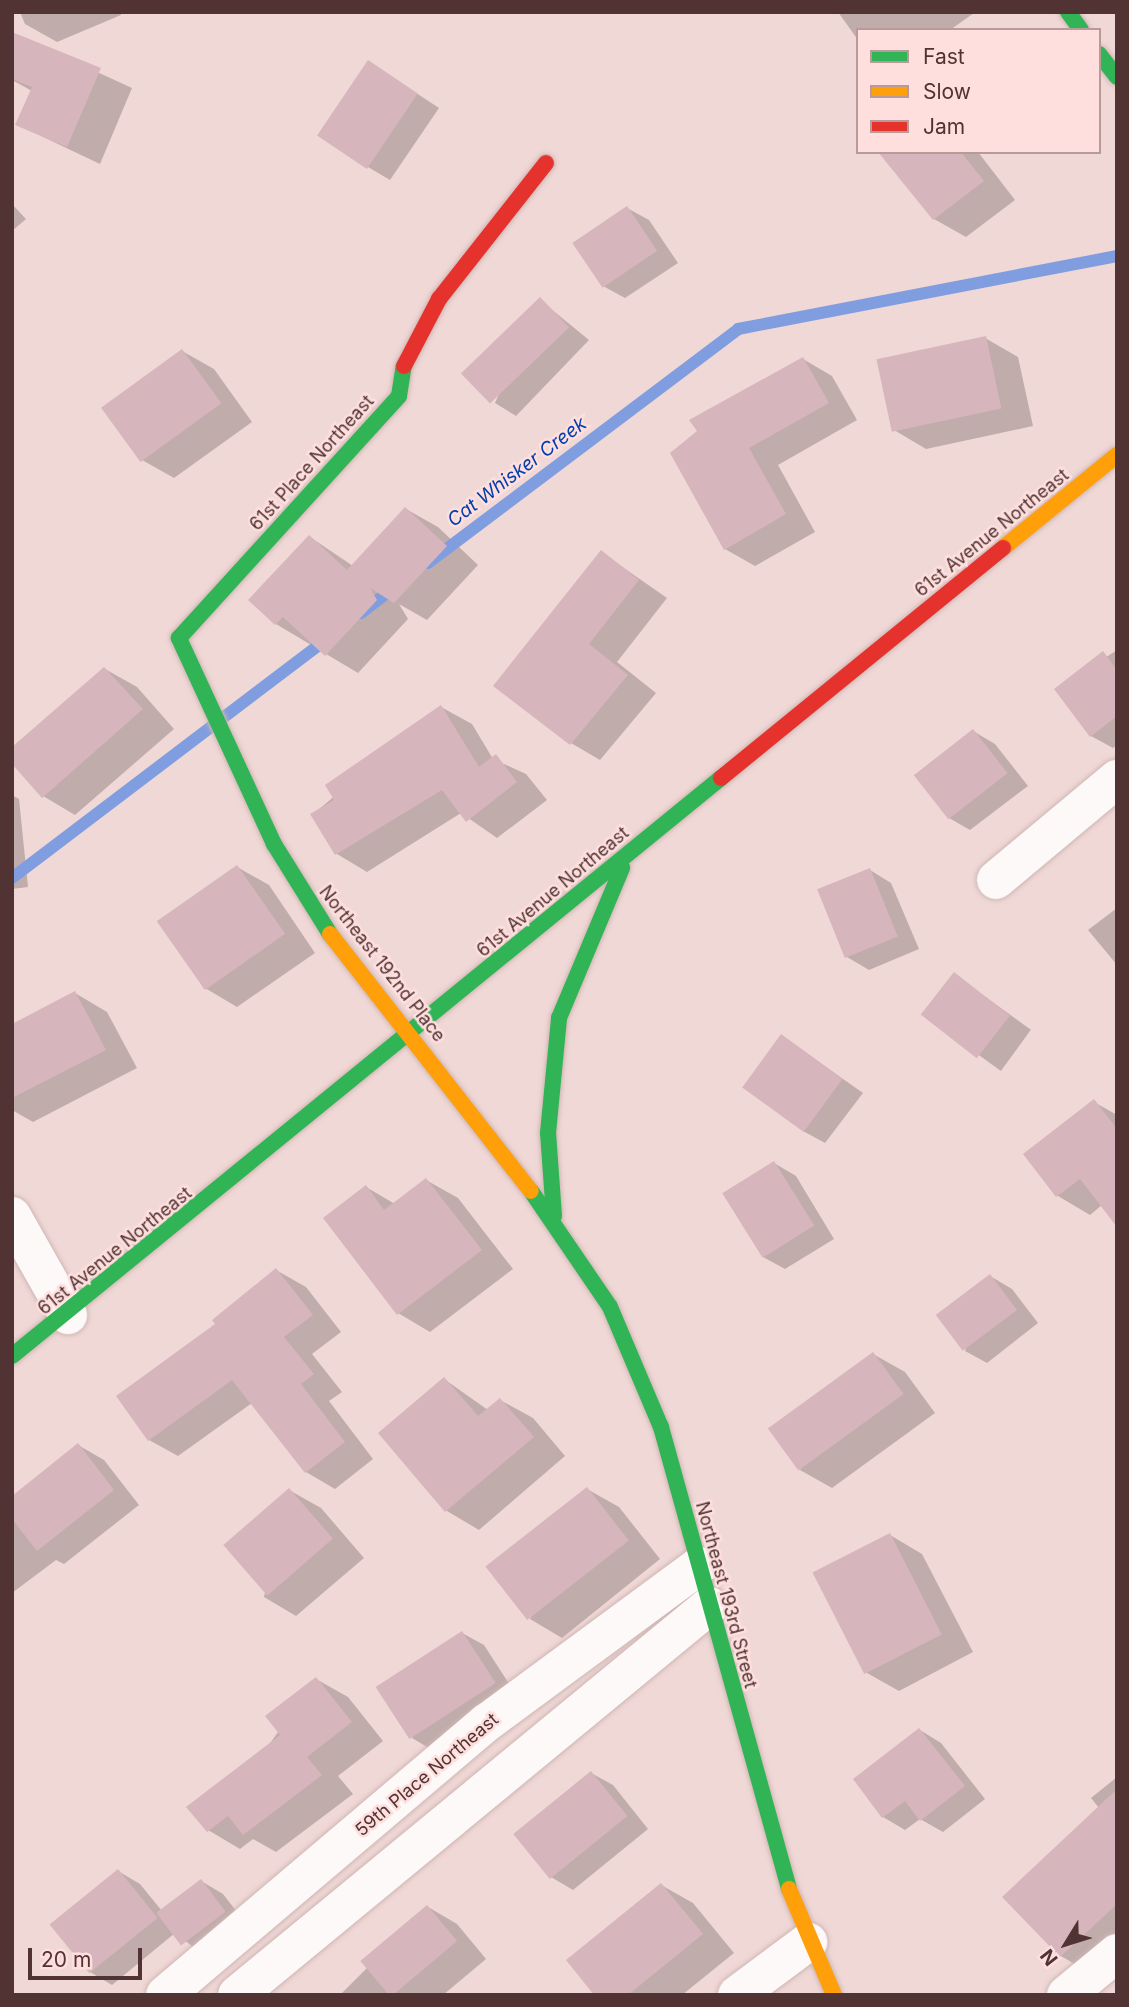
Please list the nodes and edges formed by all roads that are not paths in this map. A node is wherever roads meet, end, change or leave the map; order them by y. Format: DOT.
graph roads {
  1 [pos="1068,12"];
  2 [pos="1080,28"];
  3 [pos="1101,57"];
  4 [pos="1117,77"];
  5 [pos="546,163"];
  6 [pos="1117,455"];
  7 [pos="179,638"];
  8 [pos="1117,779"];
  9 [pos="629,854"];
  10 [pos="996,880"];
  11 [pos="411,1035"];
  12 [pos="12,1216"];
  13 [pos="554,1216"];
  14 [pos="68,1315"];
  15 [pos="12,1356"];
  16 [pos="699,1566"];
  17 [pos="709,1606"];
  18 [pos="808,1942"];
  19 [pos="1117,1953"];
  20 [pos="165,1995"];
  21 [pos="237,1995"];
  22 [pos="737,1995"];
  23 [pos="834,1995"];
  24 [pos="1066,1995"];
  1 -- 2 [label="main road"];
  3 -- 4 [label="main road"];
  5 -- 7 [label="main road, 61st Place Northeast"];
  6 -- 9 [label="main road, 61st Avenue Northeast"];
  7 -- 11 [label="main road, Northeast 192nd Place"];
  8 -- 10 [label="street"];
  9 -- 11 [label="main road, 61st Avenue Northeast"];
  9 -- 13 [label="main road"];
  11 -- 13 [label="main road, Northeast 192nd Place"];
  11 -- 14 [label="main road, 61st Avenue Northeast"];
  12 -- 14 [label="street"];
  13 -- 16 [label="main road, Northeast 193rd Street"];
  14 -- 15 [label="main road, 61st Avenue Northeast"];
  16 -- 17 [label="main road, Northeast 193rd Street"];
  16 -- 20 [label="street, 59th Place Northeast"];
  17 -- 18 [label="main road, Northeast 193rd Street"];
  17 -- 21 [label="street"];
  18 -- 22 [label="street"];
  18 -- 23 [label="main road, Northeast 193rd Street"];
  19 -- 24 [label="street"];
}
